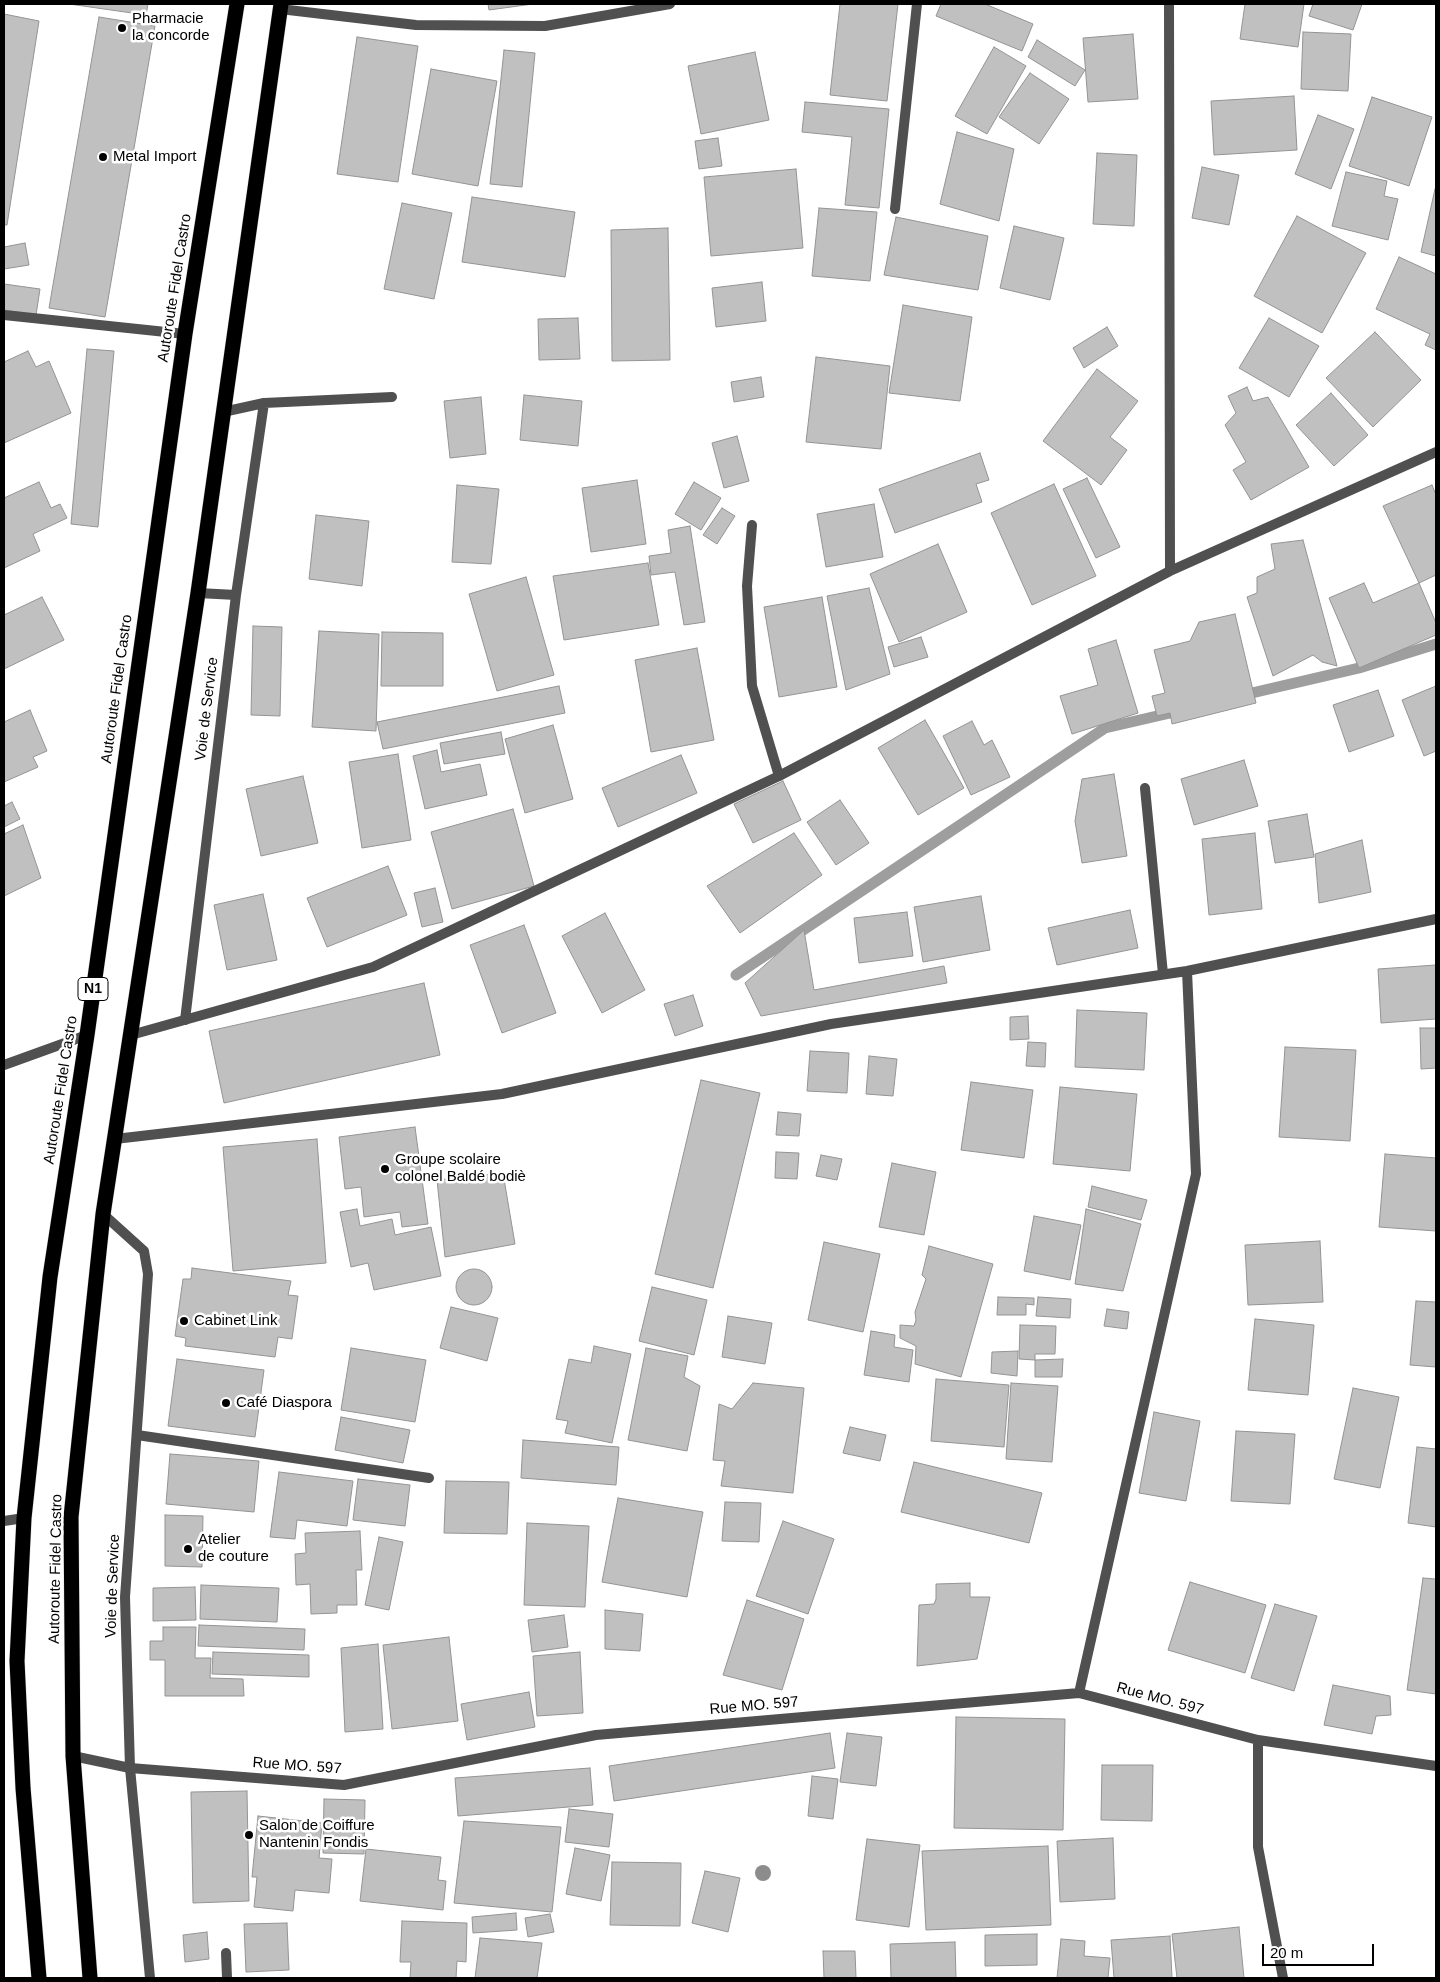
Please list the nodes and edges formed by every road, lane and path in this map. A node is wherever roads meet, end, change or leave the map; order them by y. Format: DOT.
graph roads {
  1 [pos="237,4"];
  2 [pos="670,4"];
  3 [pos="917,4"];
  4 [pos="1170,4"];
  5 [pos="281,6"];
  6 [pos="895,209"];
  7 [pos="4,315"];
  8 [pos="185,334"];
  9 [pos="392,397"];
  10 [pos="264,403"];
  11 [pos="223,412"];
  12 [pos="1436,452"];
  13 [pos="752,525"];
  14 [pos="1170,571"];
  15 [pos="198,593"];
  16 [pos="236,595"];
  17 [pos="779,776"];
  18 [pos="1145,788"];
  19 [pos="1436,919"];
  20 [pos="1187,971"];
  21 [pos="1163,974"];
  22 [pos="185,1020"];
  23 [pos="87,1035"];
  24 [pos="131,1035"];
  25 [pos="4,1065"];
  26 [pos="115,1139"];
  27 [pos="103,1214"];
  28 [pos="137,1435"];
  29 [pos="429,1478"];
  30 [pos="24,1518"];
  31 [pos="4,1521"];
  32 [pos="1079,1693"];
  33 [pos="1258,1740"];
  34 [pos="72,1756"];
  35 [pos="1436,1766"];
  36 [pos="130,1768"];
  37 [pos="226,1954"];
  38 [pos="39,1978"];
  39 [pos="90,1978"];
  40 [pos="150,1978"];
  41 [pos="226,1978"];
  42 [pos="1283,1978"];
  1 -- 8 [label="highway, Autoroute Fidel Castro / N1"];
  2 -- 5 [label="street"];
  3 -- 6 [label="street"];
  4 -- 14 [label="street"];
  5 -- 11 [label="highway, Autoroute Fidel Castro"];
  7 -- 8 [label="street"];
  8 -- 23 [label="highway, Autoroute Fidel Castro / N1"];
  9 -- 10 [label="street"];
  10 -- 11 [label="street"];
  10 -- 16 [label="street, Voie de Service"];
  11 -- 15 [label="highway, Autoroute Fidel Castro"];
  12 -- 14 [label="street"];
  13 -- 17 [label="street"];
  14 -- 17 [label="street"];
  15 -- 16 [label="street"];
  15 -- 24 [label="highway, Autoroute Fidel Castro"];
  16 -- 22 [label="street, Voie de Service"];
  17 -- 22 [label="street"];
  18 -- 21 [label="street"];
  19 -- 20 [label="street"];
  20 -- 21 [label="street"];
  20 -- 32 [label="street"];
  21 -- 26 [label="street"];
  22 -- 24 [label="street"];
  23 -- 25 [label="street"];
  23 -- 30 [label="highway, Autoroute Fidel Castro / N1"];
  24 -- 26 [label="highway, Autoroute Fidel Castro"];
  26 -- 27 [label="highway, Autoroute Fidel Castro"];
  27 -- 28 [label="street, Voie de Service"];
  27 -- 34 [label="highway, Autoroute Fidel Castro"];
  28 -- 29 [label="street"];
  28 -- 36 [label="street, Voie de Service"];
  30 -- 31 [label="street"];
  30 -- 38 [label="highway, Autoroute Fidel Castro / N1"];
  32 -- 33 [label="street, Rue MO. 597"];
  32 -- 36 [label="street, Rue MO. 597"];
  33 -- 35 [label="street, Rue MO. 597"];
  33 -- 42 [label="street"];
  34 -- 36 [label="street, Rue MO. 597"];
  34 -- 39 [label="highway, Autoroute Fidel Castro"];
  36 -- 40 [label="street, Voie de Service"];
  37 -- 41 [label="street"];
}
